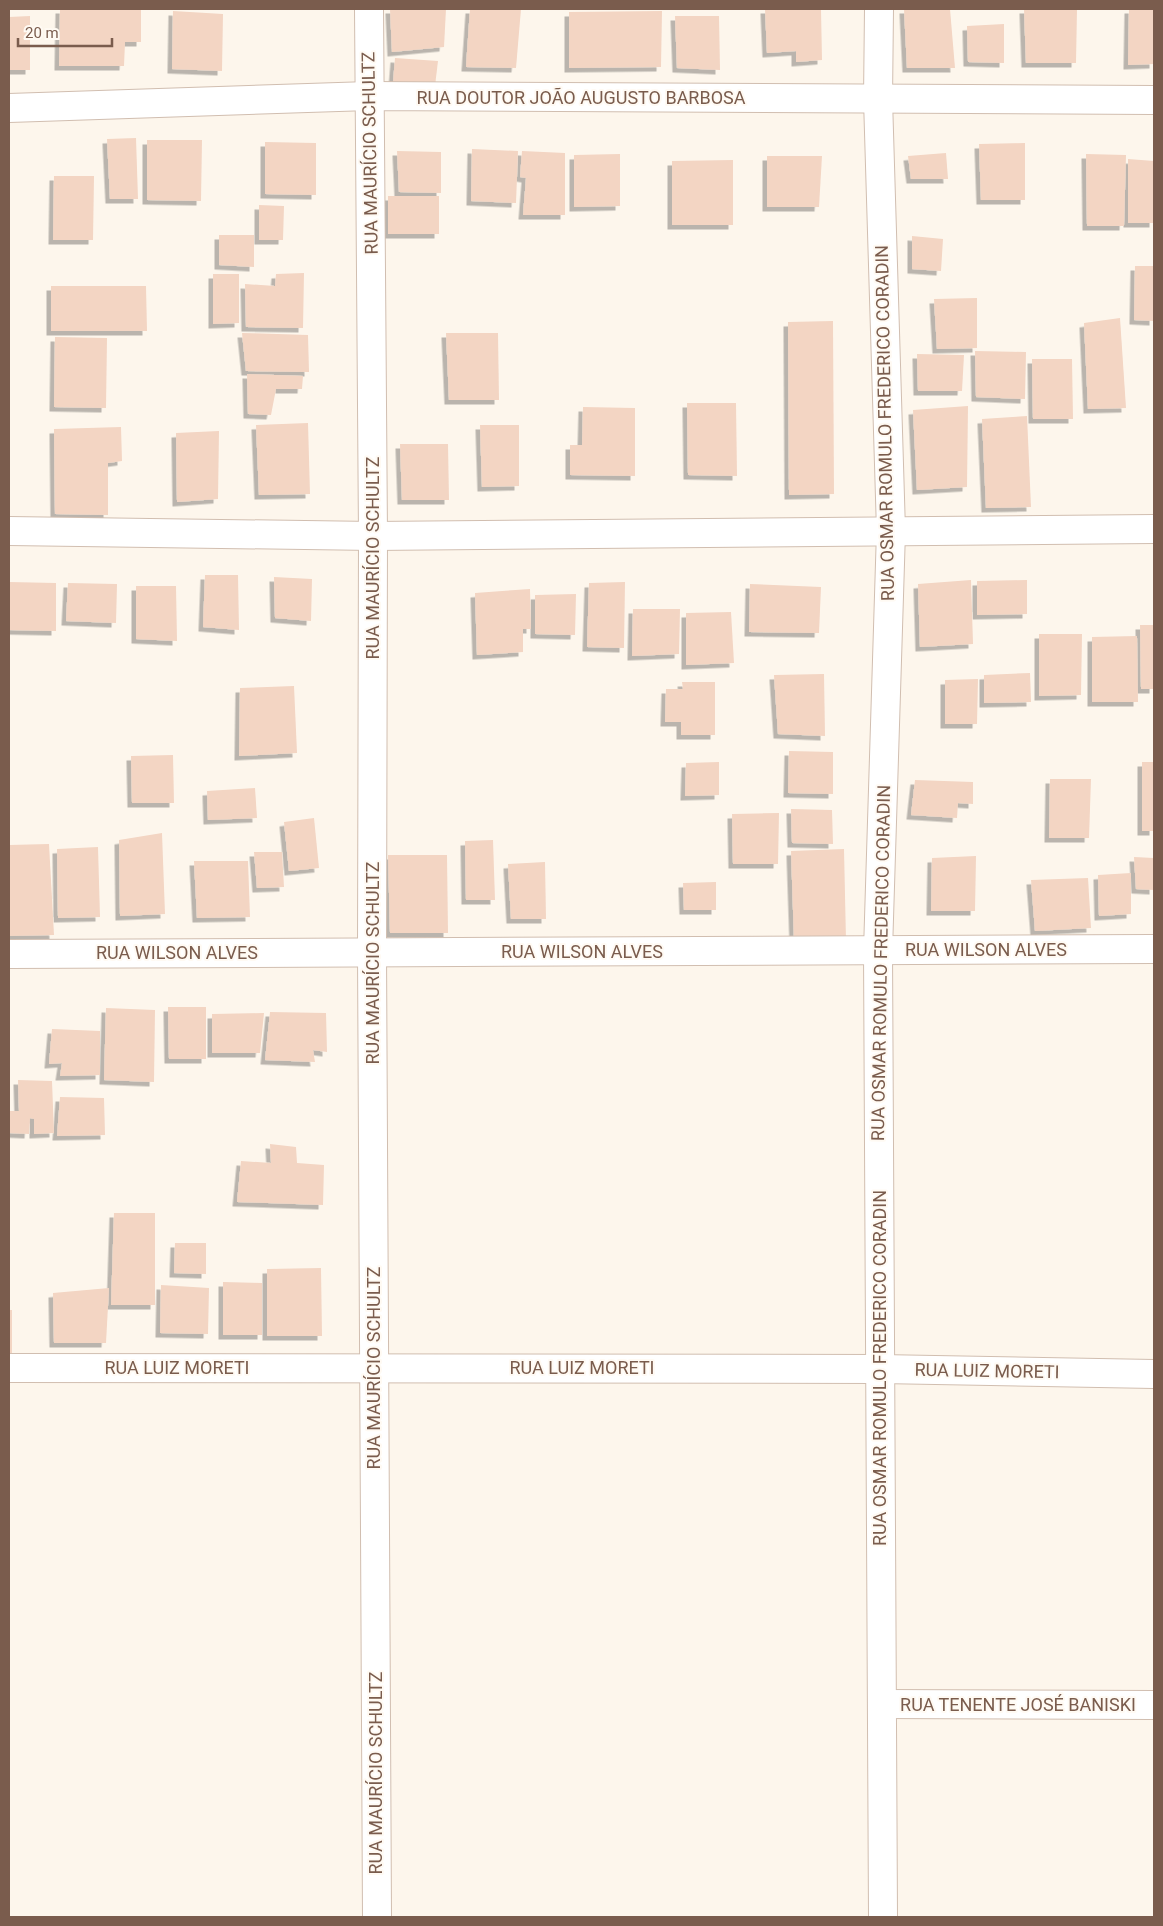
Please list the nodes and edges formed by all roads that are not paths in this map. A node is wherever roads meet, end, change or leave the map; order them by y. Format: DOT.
graph roads {
  1 [pos="368,9"];
  2 [pos="878,9"];
  3 [pos="369,96"];
  4 [pos="878,99"];
  5 [pos="1154,100"];
  6 [pos="9,108"];
  7 [pos="1154,529"];
  8 [pos="9,531"];
  9 [pos="891,531"];
  10 [pos="373,536"];
  11 [pos="1154,950"];
  12 [pos="878,951"];
  13 [pos="372,952"];
  14 [pos="9,954"];
  15 [pos="9,1368"];
  16 [pos="374,1368"];
  17 [pos="880,1369"];
  18 [pos="1154,1374"];
  19 [pos="882,1704"];
  20 [pos="1154,1705"];
  21 [pos="377,1917"];
  22 [pos="883,1917"];
  1 -- 3 [label="street, RUA MAURÍCIO SCHULTZ"];
  2 -- 4 [label="street, RUA OSMAR ROMULO FREDERICO CORADIN"];
  3 -- 4 [label="street, RUA DOUTOR JOÃO AUGUSTO BARBOSA"];
  3 -- 6 [label="street, RUA DOUTOR JOÃO AUGUSTO BARBOSA"];
  3 -- 10 [label="street, RUA MAURÍCIO SCHULTZ"];
  4 -- 5 [label="street, RUA DOUTOR JOÃO AUGUSTO BARBOSA"];
  4 -- 9 [label="street, RUA OSMAR ROMULO FREDERICO CORADIN"];
  7 -- 9 [label="street"];
  8 -- 10 [label="street"];
  9 -- 10 [label="street"];
  9 -- 12 [label="street, RUA OSMAR ROMULO FREDERICO CORADIN"];
  10 -- 13 [label="street, RUA MAURÍCIO SCHULTZ"];
  11 -- 12 [label="street, RUA WILSON ALVES"];
  12 -- 13 [label="street, RUA WILSON ALVES"];
  12 -- 17 [label="street, RUA OSMAR ROMULO FREDERICO CORADIN"];
  13 -- 14 [label="street, RUA WILSON ALVES"];
  13 -- 16 [label="street, RUA MAURÍCIO SCHULTZ"];
  15 -- 16 [label="street, RUA LUIZ MORETI"];
  16 -- 17 [label="street, RUA LUIZ MORETI"];
  16 -- 21 [label="street, RUA MAURÍCIO SCHULTZ"];
  17 -- 18 [label="street, RUA LUIZ MORETI"];
  17 -- 19 [label="street, RUA OSMAR ROMULO FREDERICO CORADIN"];
  19 -- 20 [label="street, RUA TENENTE JOSÉ BANISKI"];
  19 -- 22 [label="street, RUA OSMAR ROMULO FREDERICO CORADIN"];
}
